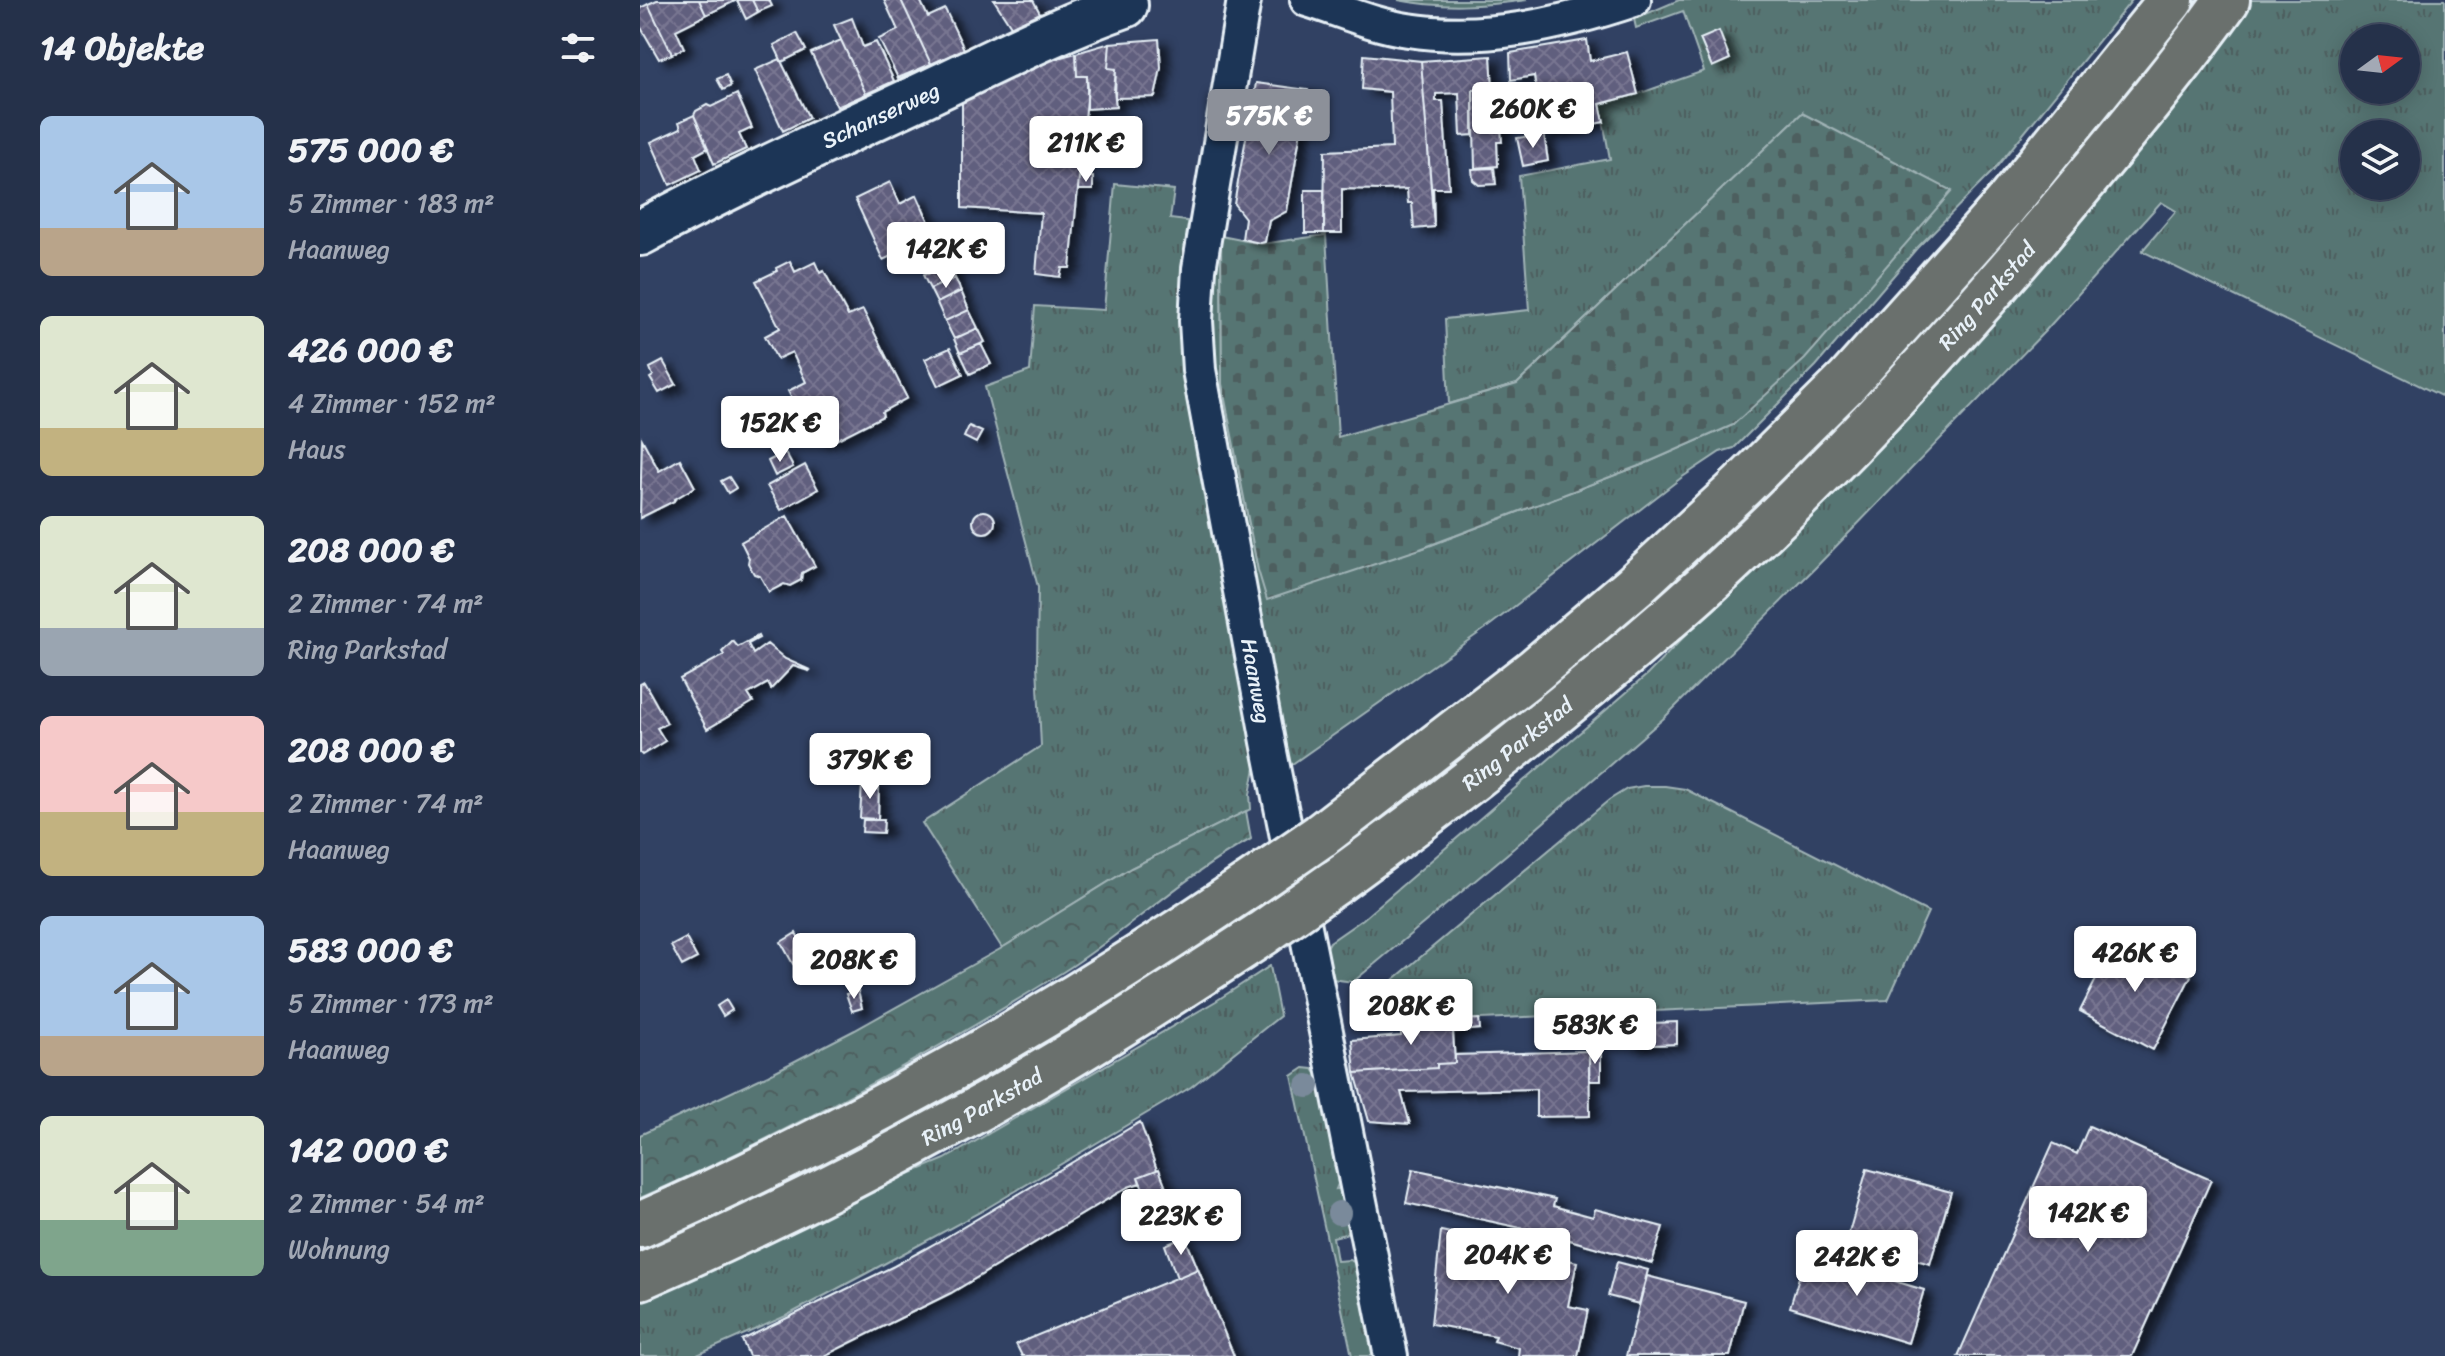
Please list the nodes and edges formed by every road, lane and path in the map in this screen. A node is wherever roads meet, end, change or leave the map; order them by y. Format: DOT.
graph roads {
  1 [pos="1244,0"];
  2 [pos="1307,0"];
  3 [pos="1634,0"];
  4 [pos="2171,0"];
  5 [pos="2227,0"];
  6 [pos="1132,2"];
  7 [pos="640,233"];
  8 [pos="640,1225"];
  9 [pos="640,1277"];
  10 [pos="1391,1356"];
  1 -- 10 [label="street, Haanweg"];
  2 -- 3 [label="street"];
  4 -- 8 [label="highway, Ring Parkstad, bridge"];
  5 -- 9 [label="highway, Ring Parkstad, bridge"];
  6 -- 7 [label="street, Schanserweg"];
}
